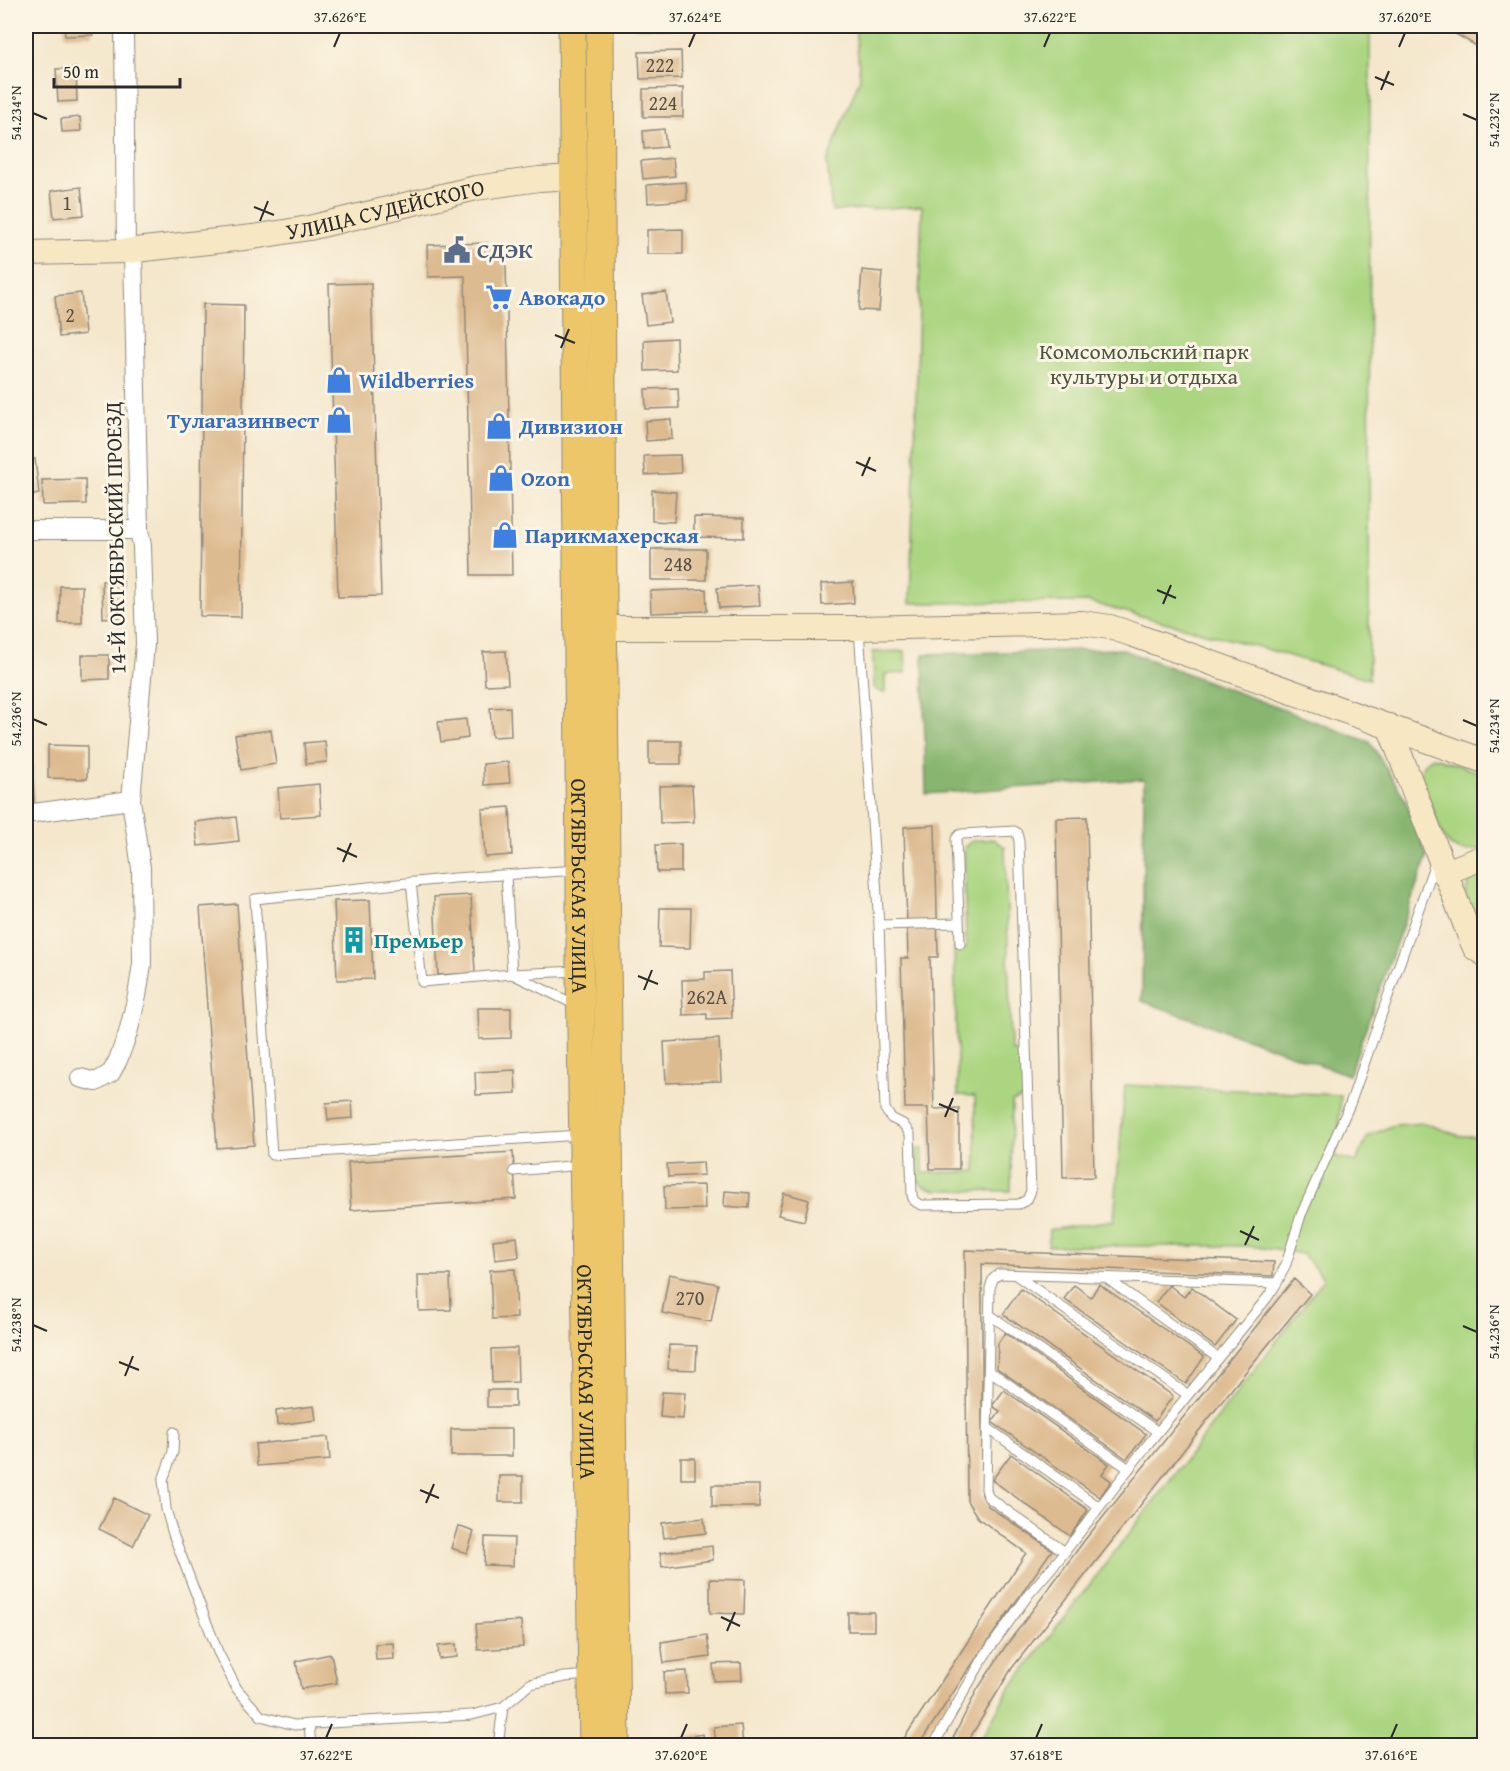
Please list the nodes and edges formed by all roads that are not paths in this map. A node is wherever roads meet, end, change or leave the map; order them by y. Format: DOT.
graph roads {
  1 [pos="124,26"];
  2 [pos="572,26"];
  3 [pos="600,26"];
  4 [pos="601,176"];
  5 [pos="574,177"];
  6 [pos="130,250"];
  7 [pos="26,253"];
  8 [pos="26,530"];
  9 [pos="139,530"];
  10 [pos="591,628"];
  11 [pos="858,628"];
  12 [pos="1389,726"];
  13 [pos="1485,761"];
  14 [pos="131,800"];
  15 [pos="26,814"];
  16 [pos="1485,857"];
  17 [pos="1441,864"];
  18 [pos="580,870"];
  19 [pos="506,875"];
  20 [pos="411,882"];
  21 [pos="958,923"];
  22 [pos="879,925"];
  23 [pos="960,944"];
  24 [pos="1485,954"];
  25 [pos="580,971"];
  26 [pos="512,974"];
  27 [pos="580,1008"];
  28 [pos="80,1078"];
  29 [pos="582,1135"];
  30 [pos="583,1164"];
  31 [pos="514,1171"];
  32 [pos="1016,1275"];
  33 [pos="1106,1278"];
  34 [pos="1277,1283"];
  35 [pos="990,1315"];
  36 [pos="1218,1358"];
  37 [pos="990,1371"];
  38 [pos="1188,1395"];
  39 [pos="989,1429"];
  40 [pos="174,1432"];
  41 [pos="1158,1432"];
  42 [pos="1129,1469"];
  43 [pos="1099,1507"];
  44 [pos="1065,1552"];
  45 [pos="591,1675"];
  46 [pos="503,1707"];
  47 [pos="309,1724"];
  48 [pos="311,1746"];
  49 [pos="498,1746"];
  50 [pos="593,1746"];
  51 [pos="616,1746"];
  52 [pos="933,1746"];
  1 -- 6 [label="street, 14-Й ОКТЯБРЬСКИЙ ПРОЕЗД"];
  2 -- 5 [label="main road, ОКТЯБРЬСКАЯ УЛИЦА"];
  3 -- 4 [label="main road, ОКТЯБРЬСКАЯ УЛИЦА"];
  4 -- 5 [label="main road, УЛИЦА СУДЕЙСКОГО"];
  4 -- 10 [label="main road, ОКТЯБРЬСКАЯ УЛИЦА"];
  5 -- 6 [label="street, УЛИЦА СУДЕЙСКОГО"];
  5 -- 10 [label="main road, ОКТЯБРЬСКАЯ УЛИЦА"];
  6 -- 7 [label="street, УЛИЦА СУДЕЙСКОГО"];
  6 -- 9 [label="street, 14-Й ОКТЯБРЬСКИЙ ПРОЕЗД"];
  8 -- 9 [label="street"];
  9 -- 14 [label="street, 14-Й ОКТЯБРЬСКИЙ ПРОЕЗД"];
  10 -- 11 [label="street"];
  10 -- 18 [label="main road, ОКТЯБРЬСКАЯ УЛИЦА"];
  10 -- 51 [label="main road, ОКТЯБРЬСКАЯ УЛИЦА"];
  11 -- 12 [label="street"];
  11 -- 22 [label="lane"];
  12 -- 13 [label="street"];
  12 -- 17 [label="street"];
  14 -- 15 [label="street"];
  14 -- 28 [label="street, 14-Й ОКТЯБРЬСКИЙ ПРОЕЗД"];
  16 -- 17 [label="street"];
  17 -- 24 [label="street"];
  17 -- 34 [label="lane"];
  18 -- 19 [label="lane"];
  18 -- 25 [label="main road, ОКТЯБРЬСКАЯ УЛИЦА"];
  19 -- 20 [label="lane"];
  19 -- 26 [label="lane"];
  20 -- 26 [label="lane"];
  20 -- 29 [label="lane"];
  21 -- 22 [label="lane"];
  21 -- 22 [label="lane"];
  21 -- 23 [label="lane"];
  25 -- 26 [label="lane"];
  25 -- 27 [label="main road, ОКТЯБРЬСКАЯ УЛИЦА"];
  26 -- 27 [label="lane"];
  27 -- 29 [label="main road, ОКТЯБРЬСКАЯ УЛИЦА"];
  29 -- 30 [label="main road, ОКТЯБРЬСКАЯ УЛИЦА"];
  30 -- 31 [label="lane"];
  30 -- 45 [label="main road, ОКТЯБРЬСКАЯ УЛИЦА"];
  32 -- 33 [label="lane"];
  32 -- 35 [label="lane"];
  32 -- 38 [label="lane"];
  33 -- 34 [label="lane"];
  33 -- 36 [label="lane"];
  34 -- 36 [label="lane"];
  35 -- 37 [label="lane"];
  35 -- 41 [label="lane"];
  36 -- 38 [label="lane"];
  37 -- 39 [label="lane"];
  37 -- 42 [label="lane"];
  38 -- 41 [label="lane"];
  39 -- 43 [label="lane"];
  39 -- 44 [label="lane"];
  40 -- 47 [label="lane"];
  41 -- 42 [label="lane"];
  42 -- 43 [label="lane"];
  43 -- 44 [label="lane"];
  44 -- 52 [label="lane"];
  45 -- 46 [label="lane"];
  45 -- 50 [label="main road, ОКТЯБРЬСКАЯ УЛИЦА"];
  46 -- 47 [label="lane"];
  46 -- 49 [label="lane"];
  47 -- 48 [label="lane"];
}
